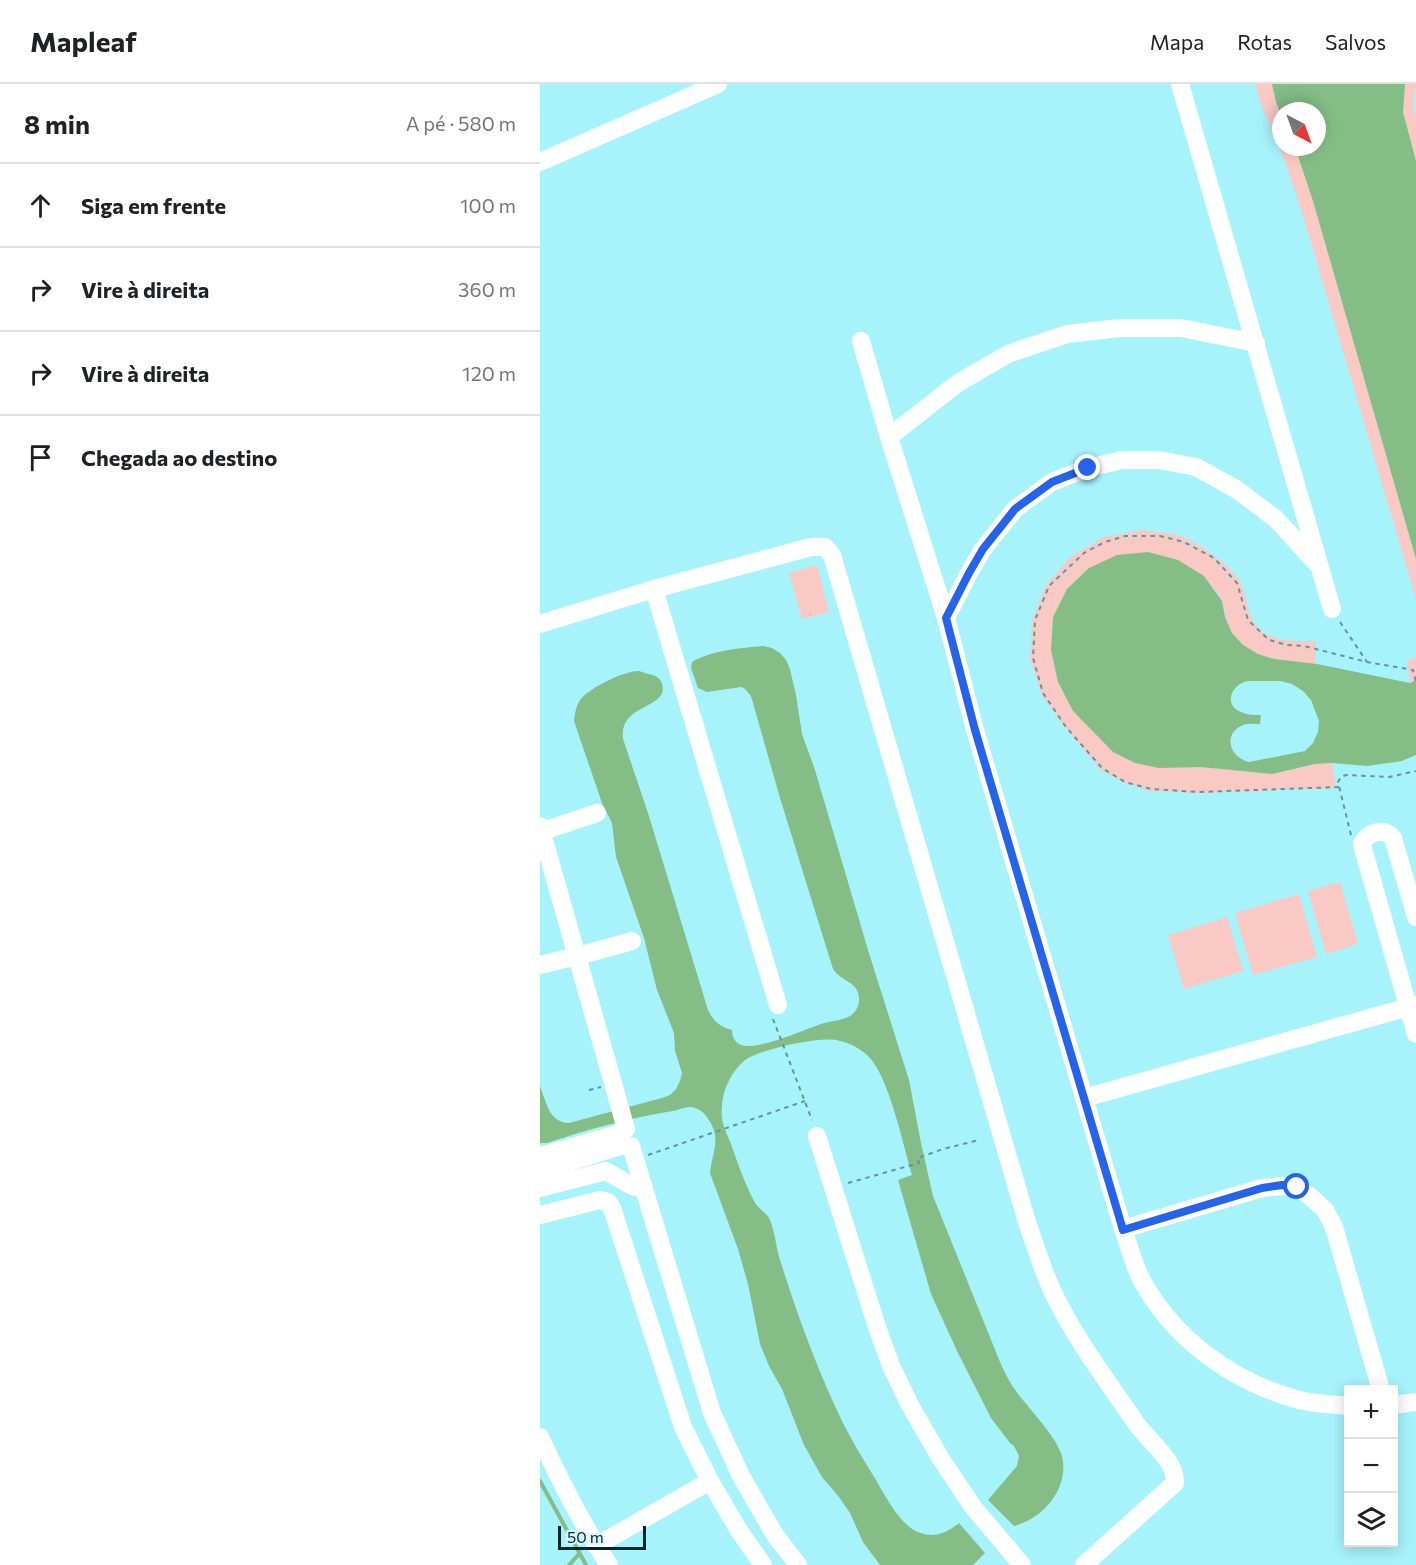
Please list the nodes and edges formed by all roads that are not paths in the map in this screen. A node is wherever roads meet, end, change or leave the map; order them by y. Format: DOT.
graph roads {
  1 [pos="718,84"];
  2 [pos="1180,85"];
  3 [pos="540,162"];
  4 [pos="861,341"];
  5 [pos="1256,343"];
  6 [pos="890,437"];
  7 [pos="1320,568"];
  8 [pos="654,589"];
  9 [pos="1332,609"];
  10 [pos="946,618"];
  11 [pos="540,624"];
  12 [pos="597,813"];
  13 [pos="541,830"];
  14 [pos="1400,862"];
  15 [pos="1369,872"];
  16 [pos="1416,916"];
  17 [pos="632,941"];
  18 [pos="577,956"];
  19 [pos="540,964"];
  20 [pos="1412,1006"];
  21 [pos="776,1012"];
  22 [pos="1416,1034"];
  23 [pos="1084,1098"];
  24 [pos="814,1128"];
  25 [pos="625,1136"];
  26 [pos="540,1156"];
  27 [pos="540,1172"];
  28 [pos="540,1188"];
  29 [pos="644,1188"];
  30 [pos="540,1215"];
  31 [pos="1123,1230"];
  32 [pos="1380,1385"];
  33 [pos="1416,1401"];
  34 [pos="1398,1404"];
  35 [pos="1344,1406"];
  36 [pos="540,1437"];
  37 [pos="710,1481"];
  38 [pos="596,1546"];
  39 [pos="609,1565"];
  40 [pos="763,1565"];
  41 [pos="798,1565"];
  42 [pos="1022,1565"];
  43 [pos="1084,1565"];
  1 -- 3 [label="street"];
  2 -- 5 [label="street"];
  4 -- 6 [label="street"];
  5 -- 6 [label="street"];
  5 -- 7 [label="street"];
  6 -- 10 [label="street"];
  7 -- 9 [label="street"];
  7 -- 10 [label="street"];
  8 -- 11 [label="street"];
  8 -- 21 [label="street"];
  8 -- 43 [label="street"];
  10 -- 23 [label="street"];
  12 -- 13 [label="street"];
  13 -- 18 [label="street"];
  14 -- 15 [label="street"];
  14 -- 15 [label="street"];
  14 -- 16 [label="street"];
  15 -- 20 [label="street"];
  17 -- 18 [label="street"];
  18 -- 19 [label="street"];
  18 -- 25 [label="street"];
  20 -- 22 [label="street"];
  20 -- 23 [label="street"];
  23 -- 31 [label="street"];
  24 -- 42 [label="street"];
  25 -- 26 [label="street"];
  25 -- 27 [label="street"];
  25 -- 29 [label="street"];
  28 -- 29 [label="street"];
  29 -- 41 [label="street"];
  30 -- 37 [label="street"];
  31 -- 32 [label="street"];
  31 -- 35 [label="street"];
  33 -- 34 [label="street"];
  36 -- 38 [label="street"];
  37 -- 38 [label="street"];
  37 -- 40 [label="street"];
  38 -- 39 [label="street"];
}
